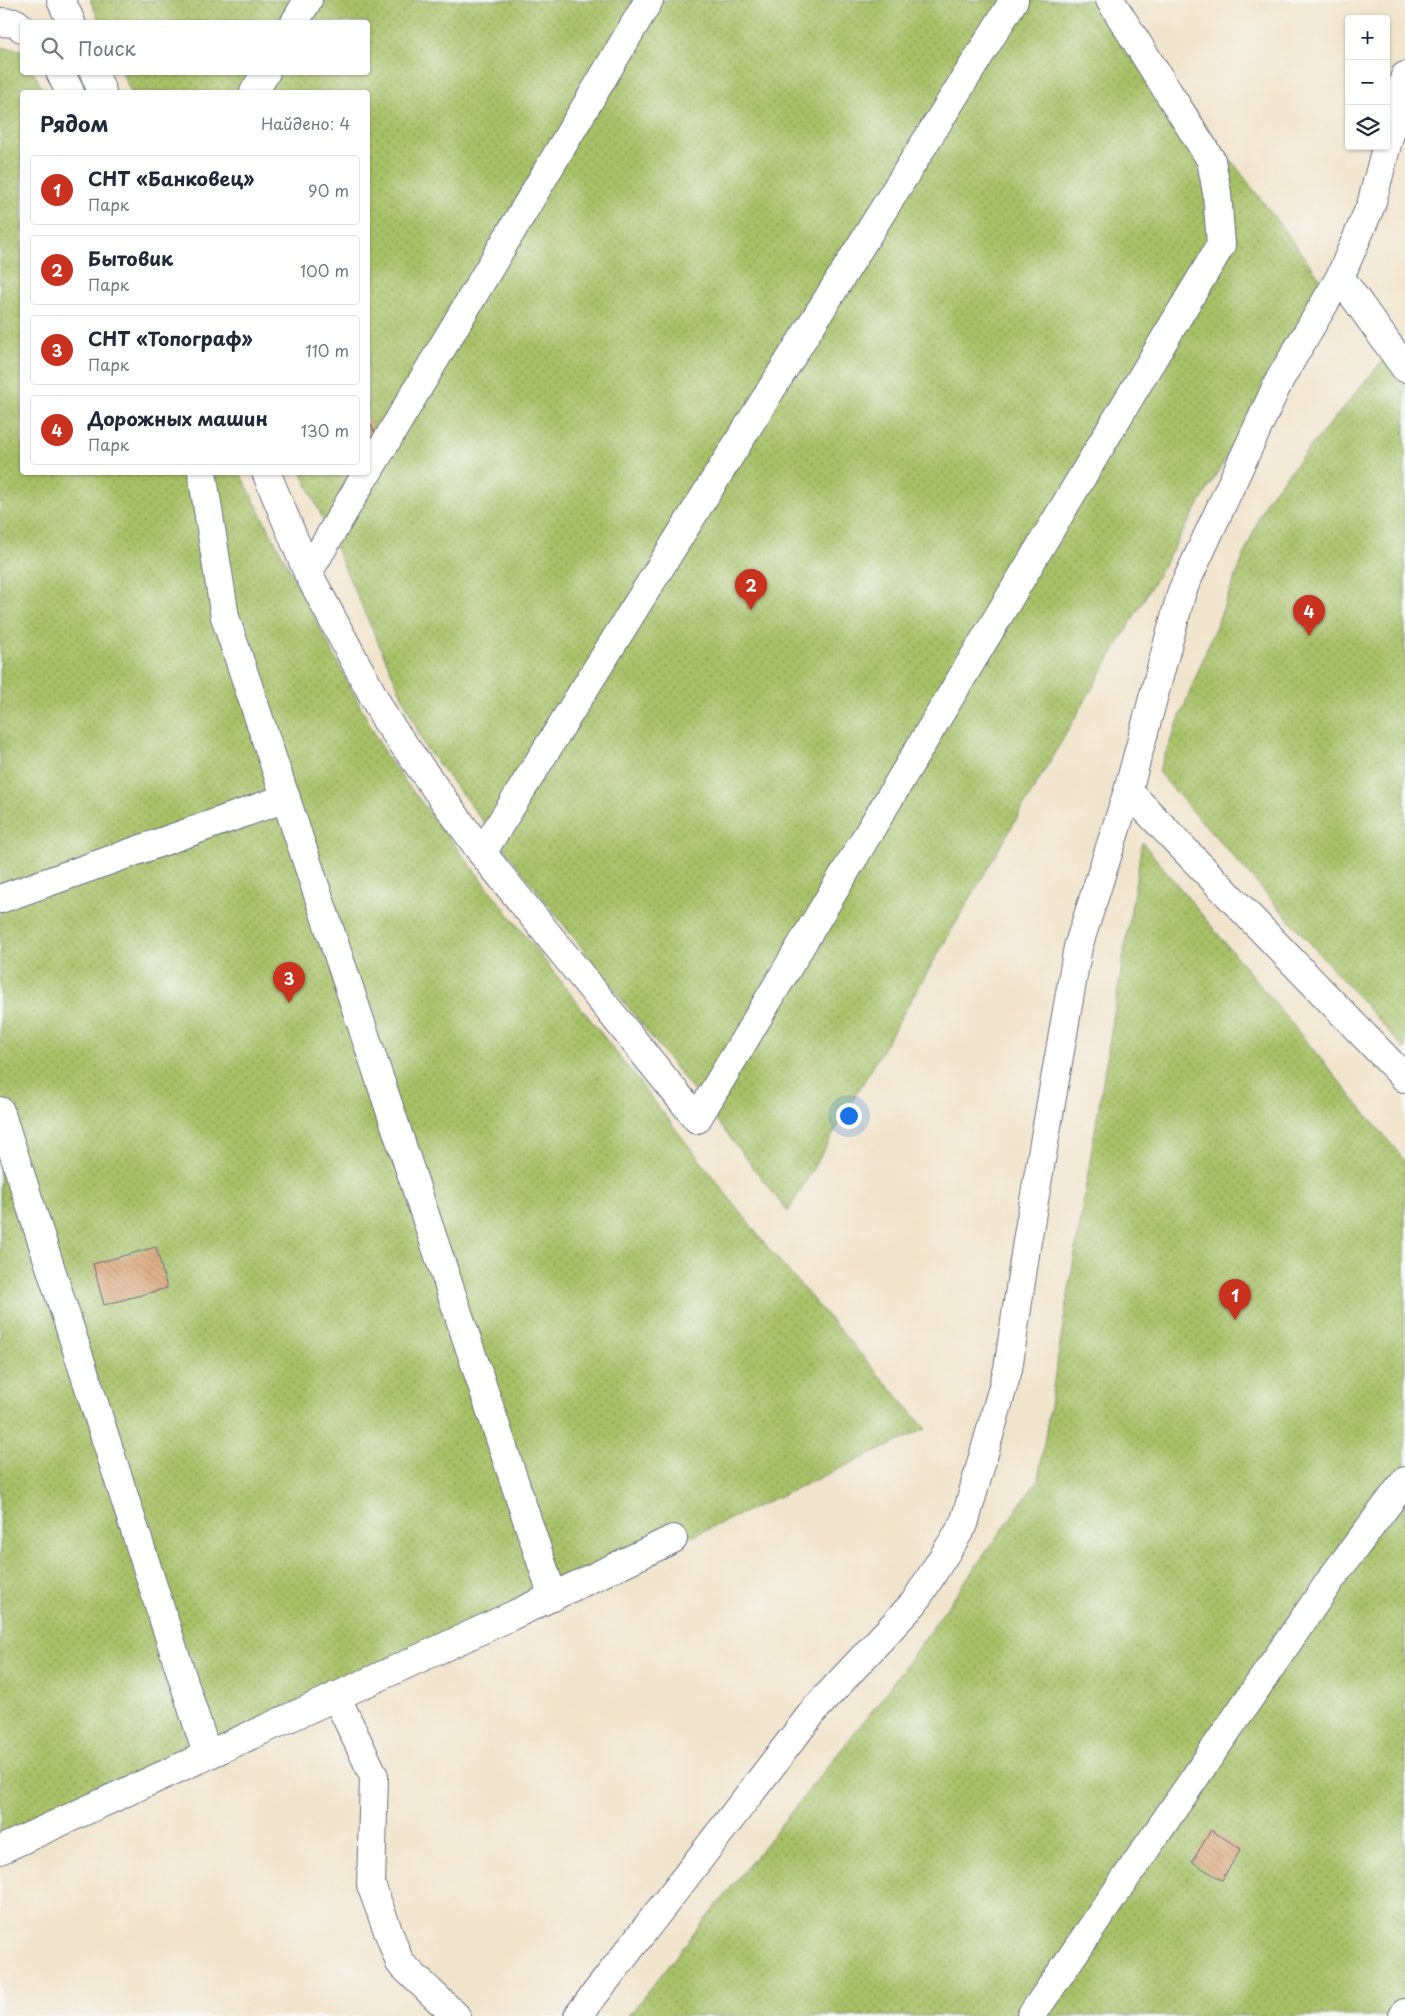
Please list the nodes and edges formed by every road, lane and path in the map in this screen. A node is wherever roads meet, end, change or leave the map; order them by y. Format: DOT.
graph roads {
  1 [pos="61,0"];
  2 [pos="308,0"];
  3 [pos="649,0"];
  4 [pos="1014,0"];
  5 [pos="1110,0"];
  6 [pos="70,20"];
  7 [pos="296,20"];
  8 [pos="0,22"];
  9 [pos="20,26"];
  10 [pos="62,75"];
  11 [pos="95,75"];
  12 [pos="264,75"];
  13 [pos="1405,76"];
  14 [pos="69,90"];
  15 [pos="101,90"];
  16 [pos="255,90"];
  17 [pos="1340,277"];
  18 [pos="1405,368"];
  19 [pos="370,467"];
  20 [pos="202,475"];
  21 [pos="267,475"];
  22 [pos="365,475"];
  23 [pos="308,573"];
  24 [pos="1128,791"];
  25 [pos="286,798"];
  26 [pos="482,853"];
  27 [pos="0,899"];
  28 [pos="1405,1078"];
  29 [pos="0,1111"];
  30 [pos="1405,1482"];
  31 [pos="673,1539"];
  32 [pos="553,1597"];
  33 [pos="336,1696"];
  34 [pos="207,1754"];
  35 [pos="0,1850"];
  36 [pos="456,2016"];
  37 [pos="578,2016"];
  38 [pos="1031,2016"];
  1 -- 6 [label="street"];
  2 -- 7 [label="street"];
  3 -- 19 [label="street"];
  4 -- 26 [label="street"];
  5 -- 26 [label="street"];
  8 -- 9 [label="street"];
  10 -- 14 [label="street"];
  11 -- 15 [label="street"];
  12 -- 16 [label="street"];
  13 -- 17 [label="street"];
  17 -- 18 [label="street"];
  17 -- 24 [label="street"];
  20 -- 25 [label="street"];
  21 -- 23 [label="street"];
  22 -- 23 [label="street"];
  23 -- 26 [label="street"];
  24 -- 28 [label="street"];
  24 -- 37 [label="street"];
  25 -- 27 [label="street"];
  25 -- 32 [label="street"];
  29 -- 34 [label="street"];
  30 -- 38 [label="street"];
  31 -- 32 [label="street"];
  32 -- 33 [label="street"];
  33 -- 34 [label="street"];
  33 -- 36 [label="street"];
  34 -- 35 [label="street"];
}
